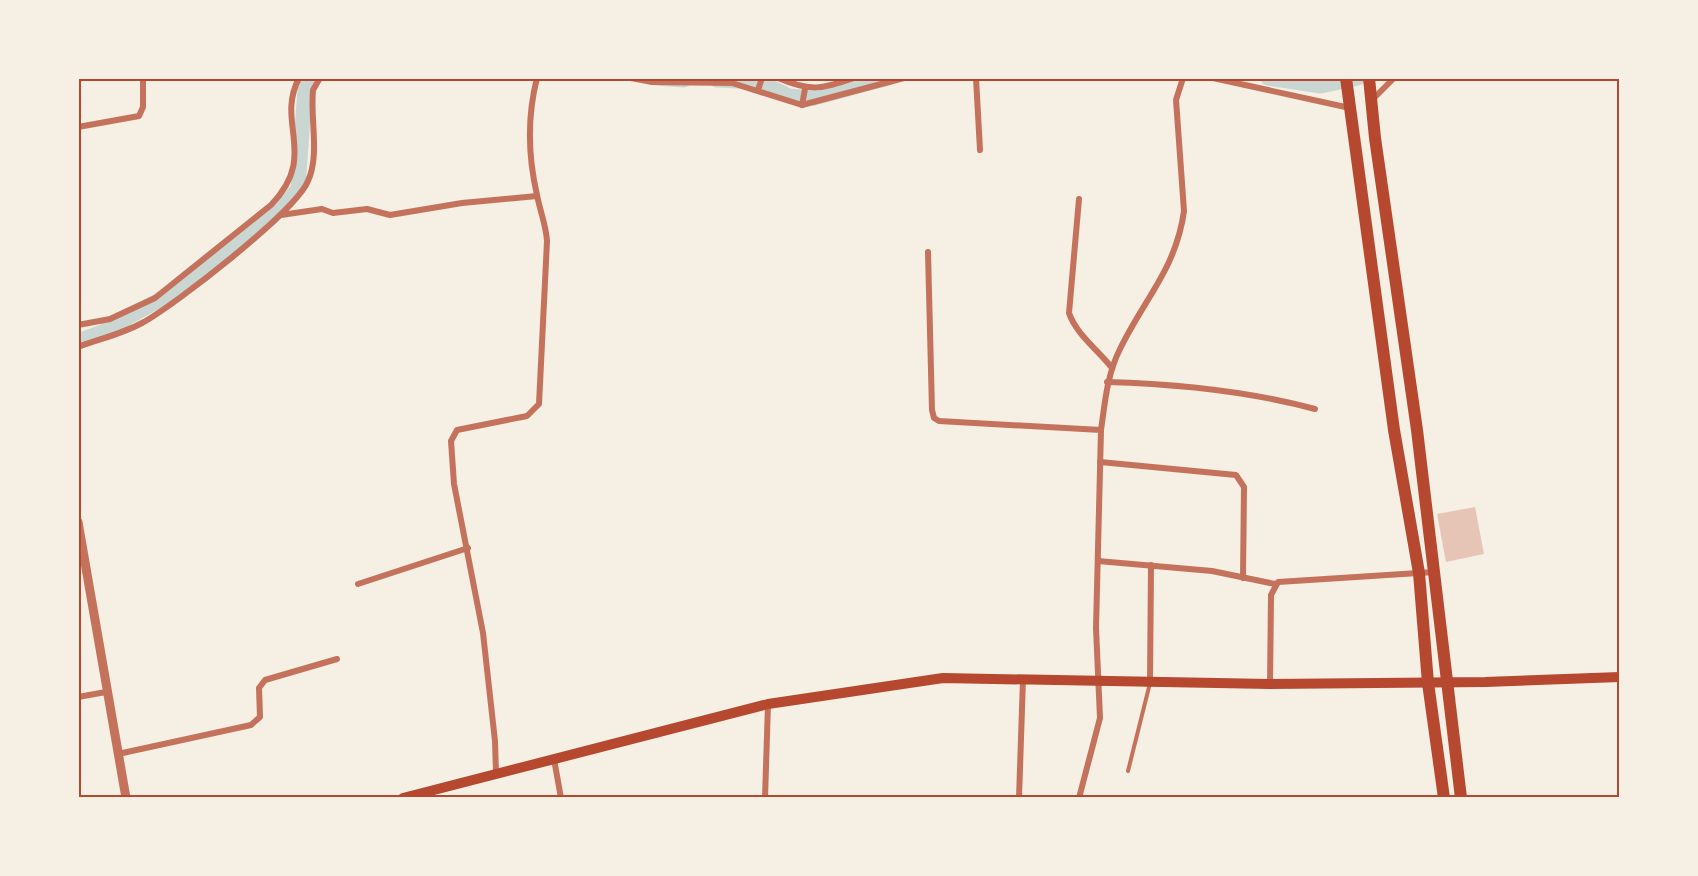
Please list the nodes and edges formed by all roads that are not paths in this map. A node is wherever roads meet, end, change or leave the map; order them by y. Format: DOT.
graph roads {
  1 [pos="143,78"];
  2 [pos="299,78"];
  3 [pos="320,78"];
  4 [pos="537,78"];
  5 [pos="631,78"];
  6 [pos="762,78"];
  7 [pos="778,78"];
  8 [pos="854,78"];
  9 [pos="904,78"];
  10 [pos="976,78"];
  11 [pos="1183,78"];
  12 [pos="1213,78"];
  13 [pos="1346,78"];
  14 [pos="1394,78"];
  15 [pos="1370,83"];
  16 [pos="758,88"];
  17 [pos="805,91"];
  18 [pos="1371,102"];
  19 [pos="802,103"];
  20 [pos="1350,108"];
  21 [pos="78,127"];
  22 [pos="980,150"];
  23 [pos="537,196"];
  24 [pos="1079,199"];
  25 [pos="281,216"];
  26 [pos="928,252"];
  27 [pos="207,260"];
  28 [pos="214,268"];
  29 [pos="1398,304"];
  30 [pos="1377,306"];
  31 [pos="78,325"];
  32 [pos="78,347"];
  33 [pos="1112,368"];
  34 [pos="1107,382"];
  35 [pos="1315,409"];
  36 [pos="1101,430"];
  37 [pos="1100,462"];
  38 [pos="1402,477"];
  39 [pos="1423,477"];
  40 [pos="78,522"];
  41 [pos="468,548"];
  42 [pos="1098,561"];
  43 [pos="1151,566"];
  44 [pos="1434,572"];
  45 [pos="1419,573"];
  46 [pos="1243,578"];
  47 [pos="358,584"];
  48 [pos="1275,584"];
  49 [pos="336,659"];
  50 [pos="1615,677"];
  51 [pos="1023,679"];
  52 [pos="1098,682"];
  53 [pos="1150,682"];
  54 [pos="1447,682"];
  55 [pos="1428,683"];
  56 [pos="1270,684"];
  57 [pos="106,692"];
  58 [pos="78,697"];
  59 [pos="768,704"];
  60 [pos="118,754"];
  61 [pos="554,759"];
  62 [pos="1128,771"];
  63 [pos="496,773"];
  64 [pos="126,798"];
  65 [pos="403,798"];
  66 [pos="561,798"];
  67 [pos="765,798"];
  68 [pos="1019,798"];
  69 [pos="1078,798"];
  70 [pos="1444,798"];
  71 [pos="1461,798"];
  1 -- 21 [label="street"];
  2 -- 27 [label="street"];
  3 -- 25 [label="street"];
  4 -- 23 [label="street"];
  5 -- 16 [label="street"];
  6 -- 16 [label="street"];
  7 -- 17 [label="street"];
  8 -- 17 [label="street"];
  9 -- 19 [label="street"];
  10 -- 22 [label="street"];
  11 -- 33 [label="street"];
  12 -- 20 [label="street"];
  13 -- 20 [label="highway"];
  14 -- 18 [label="street"];
  15 -- 18 [label="highway"];
  16 -- 19 [label="street"];
  17 -- 19 [label="street"];
  18 -- 29 [label="highway"];
  20 -- 30 [label="highway"];
  23 -- 25 [label="street"];
  23 -- 41 [label="street"];
  24 -- 33 [label="street"];
  25 -- 28 [label="street"];
  26 -- 36 [label="street"];
  27 -- 28 [label="street"];
  27 -- 31 [label="street"];
  28 -- 32 [label="street"];
  29 -- 30 [label="highway"];
  29 -- 39 [label="highway"];
  30 -- 38 [label="highway"];
  33 -- 34 [label="street"];
  34 -- 35 [label="street"];
  34 -- 36 [label="street"];
  36 -- 37 [label="street"];
  37 -- 42 [label="street"];
  37 -- 46 [label="street"];
  38 -- 39 [label="lane"];
  38 -- 45 [label="highway"];
  39 -- 44 [label="highway"];
  40 -- 57 [label="street"];
  41 -- 47 [label="street"];
  41 -- 63 [label="street"];
  42 -- 43 [label="street"];
  42 -- 52 [label="street"];
  43 -- 46 [label="street"];
  43 -- 53 [label="street"];
  44 -- 45 [label="street"];
  44 -- 54 [label="highway"];
  45 -- 48 [label="street"];
  45 -- 55 [label="highway"];
  46 -- 48 [label="street"];
  48 -- 56 [label="street"];
  49 -- 60 [label="street"];
  50 -- 54 [label="main road"];
  51 -- 52 [label="main road"];
  51 -- 59 [label="main road"];
  51 -- 68 [label="street"];
  52 -- 53 [label="main road"];
  52 -- 69 [label="street"];
  53 -- 56 [label="main road"];
  53 -- 62 [label="lane"];
  54 -- 55 [label="main road"];
  54 -- 71 [label="highway"];
  55 -- 56 [label="main road"];
  55 -- 70 [label="highway"];
  57 -- 58 [label="street"];
  57 -- 60 [label="street"];
  59 -- 61 [label="main road"];
  59 -- 67 [label="street"];
  60 -- 64 [label="street"];
  61 -- 63 [label="main road"];
  61 -- 66 [label="street"];
  63 -- 65 [label="main road"];
}
